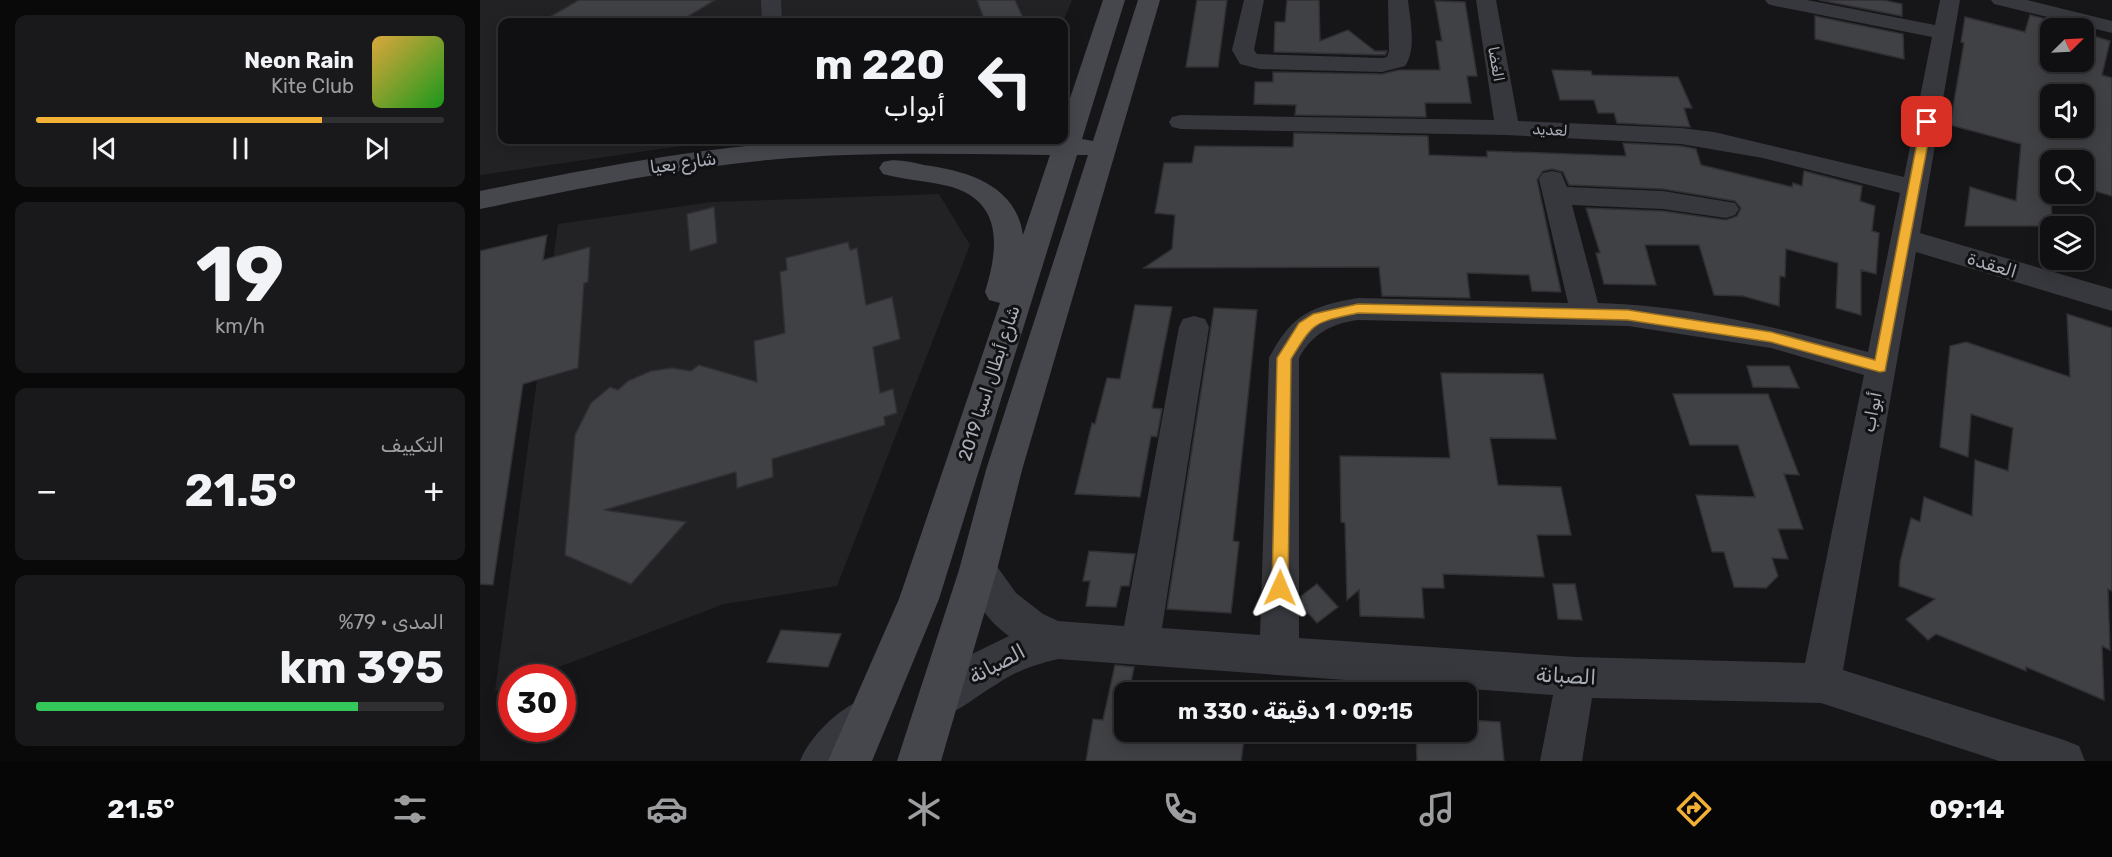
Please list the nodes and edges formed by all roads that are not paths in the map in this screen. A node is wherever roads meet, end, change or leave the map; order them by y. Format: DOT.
graph roads {
  1 [pos="771,0"];
  2 [pos="1114,0"];
  3 [pos="1149,0"];
  4 [pos="1254,0"];
  5 [pos="1398,0"];
  6 [pos="1486,0"];
  7 [pos="1775,0"];
  8 [pos="1950,0"];
  9 [pos="2001,0"];
  10 [pos="2043,4"];
  11 [pos="772,18"];
  12 [pos="2112,27"];
  13 [pos="1944,33"];
  14 [pos="1098,53"];
  15 [pos="1068,88"];
  16 [pos="1181,122"];
  17 [pos="1507,128"];
  18 [pos="1068,143"];
  19 [pos="930,144"];
  20 [pos="1068,144"];
  21 [pos="769,146"];
  22 [pos="1063,158"];
  23 [pos="1101,159"];
  24 [pos="892,168"];
  25 [pos="1914,189"];
  26 [pos="480,200"];
  27 [pos="1726,210"];
  28 [pos="480,220"];
  29 [pos="1906,239"];
  30 [pos="2112,300"];
  31 [pos="1586,314"];
  32 [pos="1194,327"];
  33 [pos="1880,367"];
  34 [pos="978,570"];
  35 [pos="919,599"];
  36 [pos="1058,640"];
  37 [pos="1140,647"];
  38 [pos="1279,656"];
  39 [pos="1576,677"];
  40 [pos="1821,683"];
  41 [pos="940,698"];
  42 [pos="868,714"];
  43 [pos="2047,758"];
  44 [pos="821,761"];
  45 [pos="850,761"];
  46 [pos="919,761"];
  47 [pos="1561,761"];
  1 -- 11 [label="street"];
  2 -- 14 [label="main road, شارع أبطال اسيا 2019"];
  3 -- 23 [label="main road"];
  4 -- 5 [label="street"];
  6 -- 17 [label="street, الغضا"];
  7 -- 13 [label="street"];
  8 -- 13 [label="street, أبواب"];
  9 -- 10 [label="street"];
  10 -- 12 [label="street"];
  13 -- 25 [label="street, أبواب"];
  14 -- 15 [label="main road"];
  14 -- 18 [label="main road, شارع أبطال اسيا 2019"];
  16 -- 17 [label="street, لعديد"];
  17 -- 25 [label="street, لعديد"];
  19 -- 21 [label="main road, شارع بعيا"];
  19 -- 22 [label="main road, شارع بعيا"];
  20 -- 22 [label="main road, شارع أبطال اسيا 2019"];
  21 -- 26 [label="main road, شارع بعيا"];
  22 -- 23 [label="main road, شارع بعيا"];
  22 -- 24 [label="main road, شارع بعيا"];
  22 -- 35 [label="main road, شارع أبطال اسيا 2019"];
  23 -- 34 [label="main road"];
  24 -- 28 [label="main road, شارع بعيا"];
  24 -- 35 [label="main road"];
  25 -- 29 [label="street, أبواب"];
  27 -- 31 [label="street"];
  29 -- 30 [label="street, العقدة"];
  29 -- 33 [label="street, أبواب"];
  31 -- 33 [label="street"];
  31 -- 38 [label="street"];
  32 -- 37 [label="street"];
  33 -- 40 [label="street, أبواب"];
  34 -- 36 [label="street, الصبانة"];
  34 -- 41 [label="main road"];
  35 -- 42 [label="main road, شارع أبطال اسيا 2019"];
  36 -- 37 [label="street, الصبانة"];
  36 -- 41 [label="street, الصبانة"];
  37 -- 38 [label="street, الصبانة"];
  38 -- 39 [label="street, الصبانة"];
  39 -- 40 [label="street, الصبانة"];
  39 -- 47 [label="street"];
  40 -- 43 [label="street, الصبانة"];
  41 -- 46 [label="main road"];
  42 -- 44 [label="street"];
  42 -- 45 [label="main road, شارع أبطال اسيا 2019"];
}
